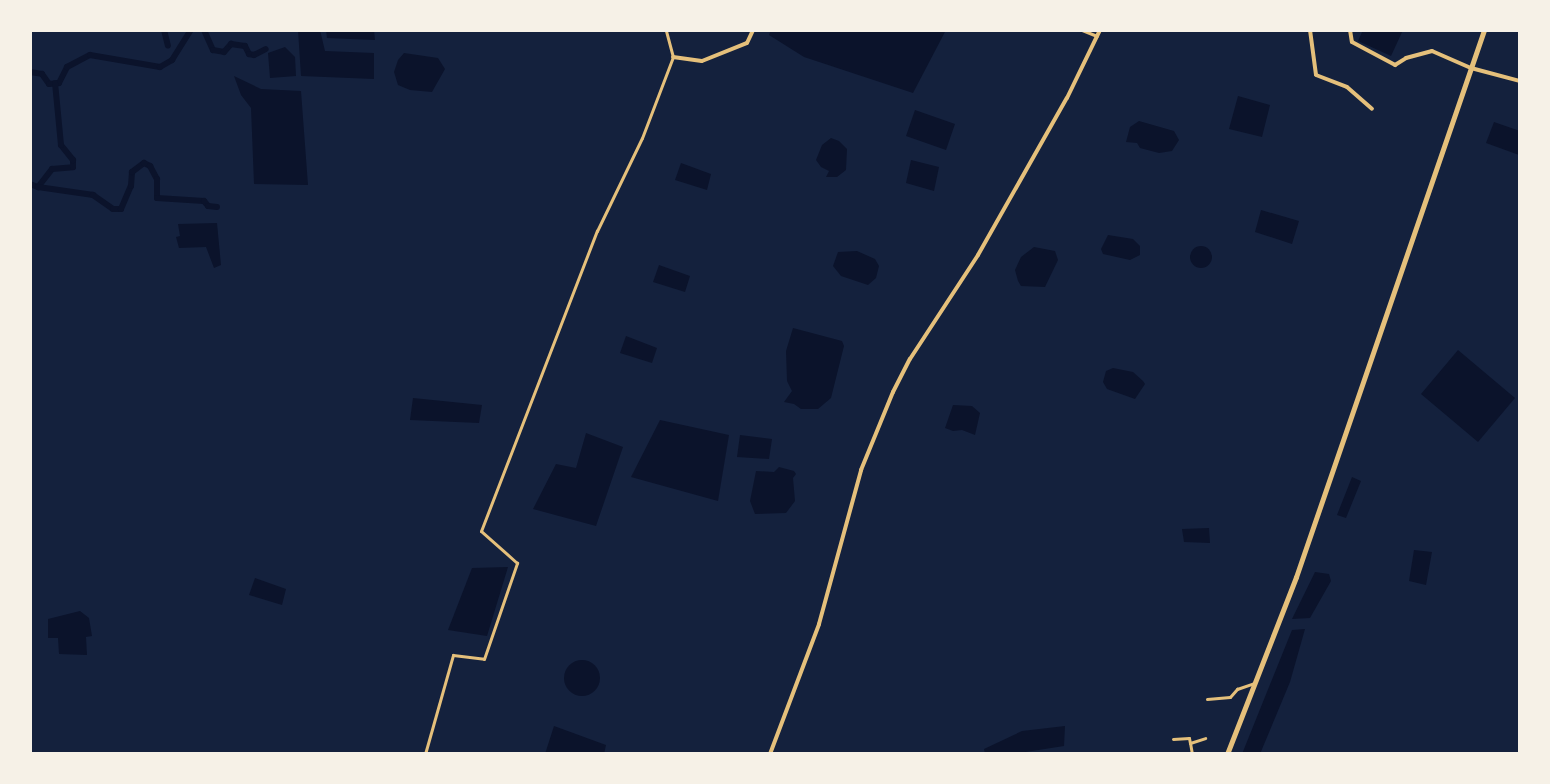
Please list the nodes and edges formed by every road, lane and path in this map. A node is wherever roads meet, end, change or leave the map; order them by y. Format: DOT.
graph roads {
  1 [pos="666,30"];
  2 [pos="753,30"];
  3 [pos="1082,30"];
  4 [pos="1100,30"];
  5 [pos="1310,30"];
  6 [pos="1350,30"];
  7 [pos="1484,30"];
  8 [pos="1097,36"];
  9 [pos="673,57"];
  10 [pos="1471,68"];
  11 [pos="1520,81"];
  12 [pos="1372,109"];
  13 [pos="1255,682"];
  14 [pos="1207,699"];
  15 [pos="1205,738"];
  16 [pos="1173,739"];
  17 [pos="1190,743"];
  18 [pos="424,754"];
  19 [pos="770,754"];
  20 [pos="1192,754"];
  21 [pos="1227,754"];
  1 -- 9 [label="street"];
  2 -- 9 [label="street"];
  3 -- 8 [label="street"];
  4 -- 8 [label="street"];
  5 -- 12 [label="street"];
  6 -- 10 [label="street"];
  7 -- 10 [label="highway"];
  8 -- 19 [label="street"];
  9 -- 18 [label="street"];
  10 -- 11 [label="street"];
  10 -- 13 [label="highway"];
  13 -- 14 [label="street"];
  13 -- 21 [label="highway"];
  15 -- 17 [label="street"];
  16 -- 17 [label="street"];
  17 -- 20 [label="street"];
}
